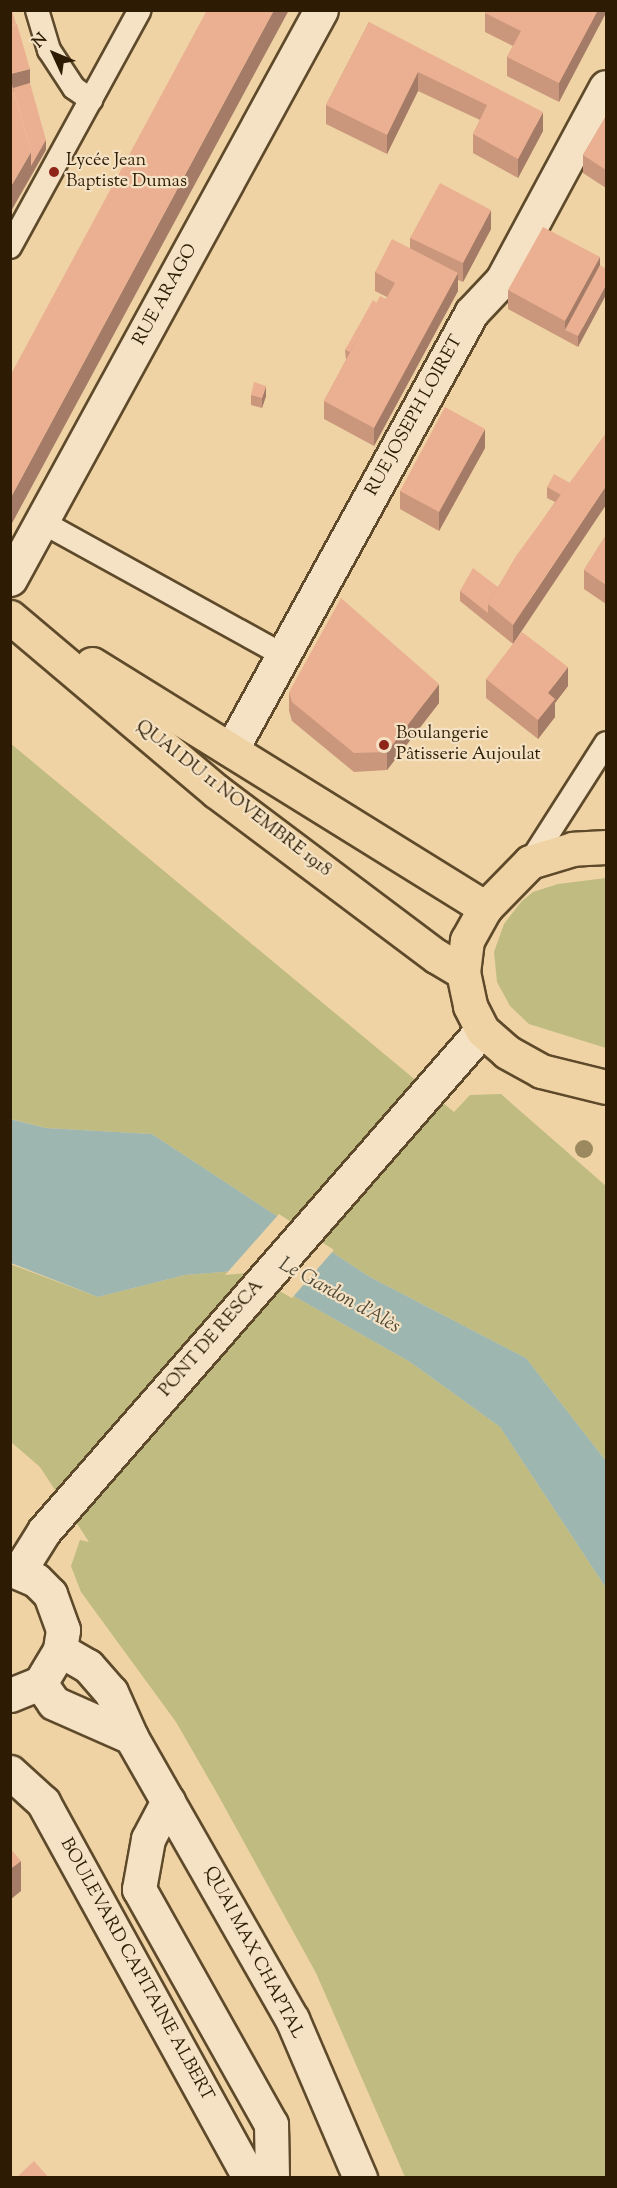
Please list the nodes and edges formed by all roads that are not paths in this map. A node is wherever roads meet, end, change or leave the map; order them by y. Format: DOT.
graph roads {
  1 [pos="37,10"];
  2 [pos="140,10"];
  3 [pos="321,10"];
  4 [pos="606,87"];
  5 [pos="91,100"];
  6 [pos="10,247"];
  7 [pos="42,522"];
  8 [pos="10,579"];
  9 [pos="10,615"];
  10 [pos="283,655"];
  11 [pos="606,742"];
  12 [pos="231,750"];
  13 [pos="606,846"];
  14 [pos="530,861"];
  15 [pos="485,908"];
  16 [pos="463,972"];
  17 [pos="474,1040"];
  18 [pos="606,1087"];
  19 [pos="15,1570"];
  20 [pos="60,1650"];
  21 [pos="25,1689"];
  22 [pos="130,1737"];
  23 [pos="10,1772"];
  24 [pos="168,1800"];
  25 [pos="250,2178"];
  26 [pos="272,2178"];
  27 [pos="360,2178"];
  1 -- 5 [label="lane"];
  2 -- 5 [label="lane"];
  3 -- 7 [label="street, RUE ARAGO"];
  4 -- 10 [label="street, RUE JOSEPH LOIRET"];
  5 -- 6 [label="lane"];
  7 -- 8 [label="street, RUE ARAGO"];
  7 -- 10 [label="lane"];
  9 -- 12 [label="main road, QUAI DU 11 NOVEMBRE 1918"];
  9 -- 16 [label="main road, QUAI DU 11 NOVEMBRE 1918"];
  10 -- 12 [label="street, RUE JOSEPH LOIRET"];
  11 -- 14 [label="lane"];
  12 -- 15 [label="main road, QUAI DU 11 NOVEMBRE 1918"];
  13 -- 14 [label="main road"];
  14 -- 15 [label="main road"];
  15 -- 16 [label="main road"];
  16 -- 17 [label="main road"];
  17 -- 18 [label="main road"];
  17 -- 19 [label="street, PONT DE RESCA"];
  19 -- 20 [label="street"];
  20 -- 21 [label="street"];
  20 -- 22 [label="street, QUAI MAX CHAPTAL"];
  21 -- 22 [label="street"];
  22 -- 24 [label="street, QUAI MAX CHAPTAL"];
  23 -- 25 [label="street, BOULEVARD CAPITAINE ALBERT"];
  24 -- 26 [label="street"];
  24 -- 27 [label="street, QUAI MAX CHAPTAL"];
}
